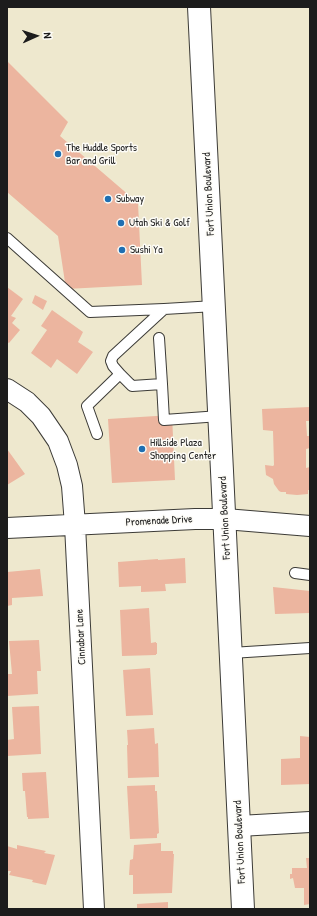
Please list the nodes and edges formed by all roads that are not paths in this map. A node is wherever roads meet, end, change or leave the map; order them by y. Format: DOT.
graph roads {
  1 [pos="199,7"];
  2 [pos="7,238"];
  3 [pos="215,306"];
  4 [pos="164,309"];
  5 [pos="159,338"];
  6 [pos="120,374"];
  7 [pos="162,384"];
  8 [pos="7,389"];
  9 [pos="220,416"];
  10 [pos="97,434"];
  11 [pos="225,519"];
  12 [pos="75,525"];
  13 [pos="310,526"];
  14 [pos="7,528"];
  15 [pos="295,573"];
  16 [pos="310,575"];
  17 [pos="310,648"];
  18 [pos="231,653"];
  19 [pos="310,822"];
  20 [pos="239,826"];
  21 [pos="94,909"];
  22 [pos="243,909"];
  1 -- 3 [label="main road, Fort Union Boulevard"];
  2 -- 4 [label="lane"];
  3 -- 4 [label="lane"];
  3 -- 9 [label="main road, Fort Union Boulevard"];
  4 -- 6 [label="lane"];
  5 -- 7 [label="lane"];
  6 -- 7 [label="lane"];
  6 -- 10 [label="lane"];
  7 -- 9 [label="lane"];
  8 -- 12 [label="street, Cinnabar Lane"];
  9 -- 11 [label="main road, Fort Union Boulevard"];
  11 -- 12 [label="street, Promenade Drive"];
  11 -- 13 [label="street, Promenade Drive"];
  11 -- 18 [label="main road, Fort Union Boulevard"];
  12 -- 14 [label="street, Promenade Drive"];
  12 -- 21 [label="street, Cinnabar Lane"];
  15 -- 16 [label="lane"];
  17 -- 18 [label="lane"];
  18 -- 20 [label="main road, Fort Union Boulevard"];
  19 -- 20 [label="street"];
  20 -- 22 [label="main road, Fort Union Boulevard"];
}
